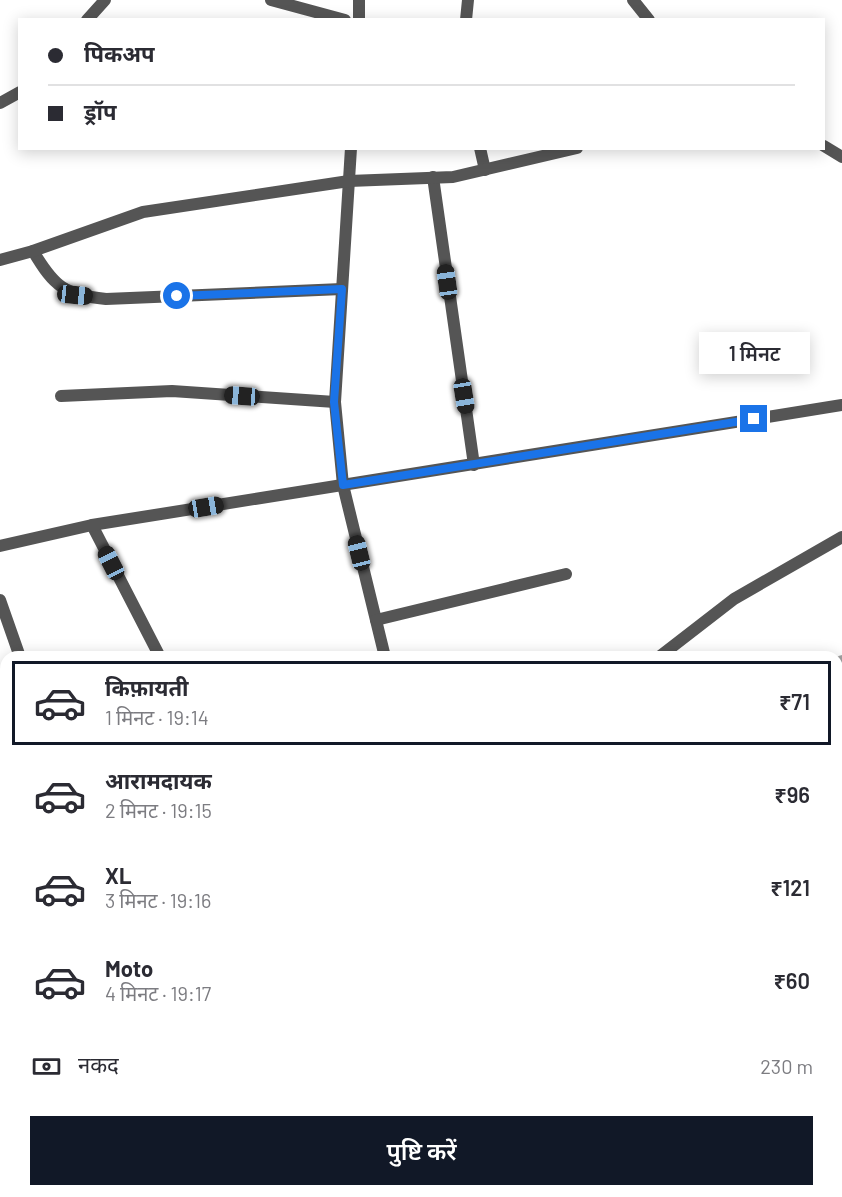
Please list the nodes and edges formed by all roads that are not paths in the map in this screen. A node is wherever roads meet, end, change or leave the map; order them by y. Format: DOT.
graph roads {
  1 [pos="105,0"];
  2 [pos="271,0"];
  3 [pos="359,0"];
  4 [pos="468,0"];
  5 [pos="633,0"];
  6 [pos="89,18"];
  7 [pos="338,18"];
  8 [pos="359,18"];
  9 [pos="466,18"];
  10 [pos="647,18"];
  11 [pos="18,93"];
  12 [pos="0,103"];
  13 [pos="825,147"];
  14 [pos="351,150"];
  15 [pos="480,150"];
  16 [pos="569,150"];
  17 [pos="842,157"];
  18 [pos="485,170"];
  19 [pos="433,177"];
  20 [pos="349,181"];
  21 [pos="33,251"];
  22 [pos="0,260"];
  23 [pos="342,289"];
  24 [pos="61,396"];
  25 [pos="334,402"];
  26 [pos="842,405"];
  27 [pos="474,465"];
  28 [pos="343,485"];
  29 [pos="92,525"];
  30 [pos="842,537"];
  31 [pos="0,546"];
  32 [pos="566,574"];
  33 [pos="0,600"];
  34 [pos="376,620"];
  35 [pos="18,651"];
  36 [pos="157,651"];
  37 [pos="384,651"];
  38 [pos="667,651"];
  1 -- 6 [label="street"];
  2 -- 7 [label="street"];
  3 -- 8 [label="street"];
  4 -- 9 [label="street"];
  5 -- 10 [label="street"];
  11 -- 12 [label="street"];
  13 -- 17 [label="street"];
  14 -- 20 [label="street"];
  15 -- 18 [label="street"];
  16 -- 18 [label="street"];
  18 -- 19 [label="street"];
  19 -- 20 [label="street"];
  19 -- 27 [label="street"];
  20 -- 21 [label="street"];
  20 -- 23 [label="street"];
  21 -- 22 [label="street"];
  21 -- 23 [label="street"];
  23 -- 25 [label="street"];
  24 -- 25 [label="street"];
  25 -- 28 [label="street"];
  26 -- 27 [label="street"];
  27 -- 28 [label="street"];
  28 -- 29 [label="street"];
  28 -- 34 [label="street"];
  29 -- 31 [label="street"];
  29 -- 36 [label="street"];
  30 -- 38 [label="street"];
  32 -- 34 [label="street"];
  33 -- 35 [label="street"];
  34 -- 37 [label="street"];
}
